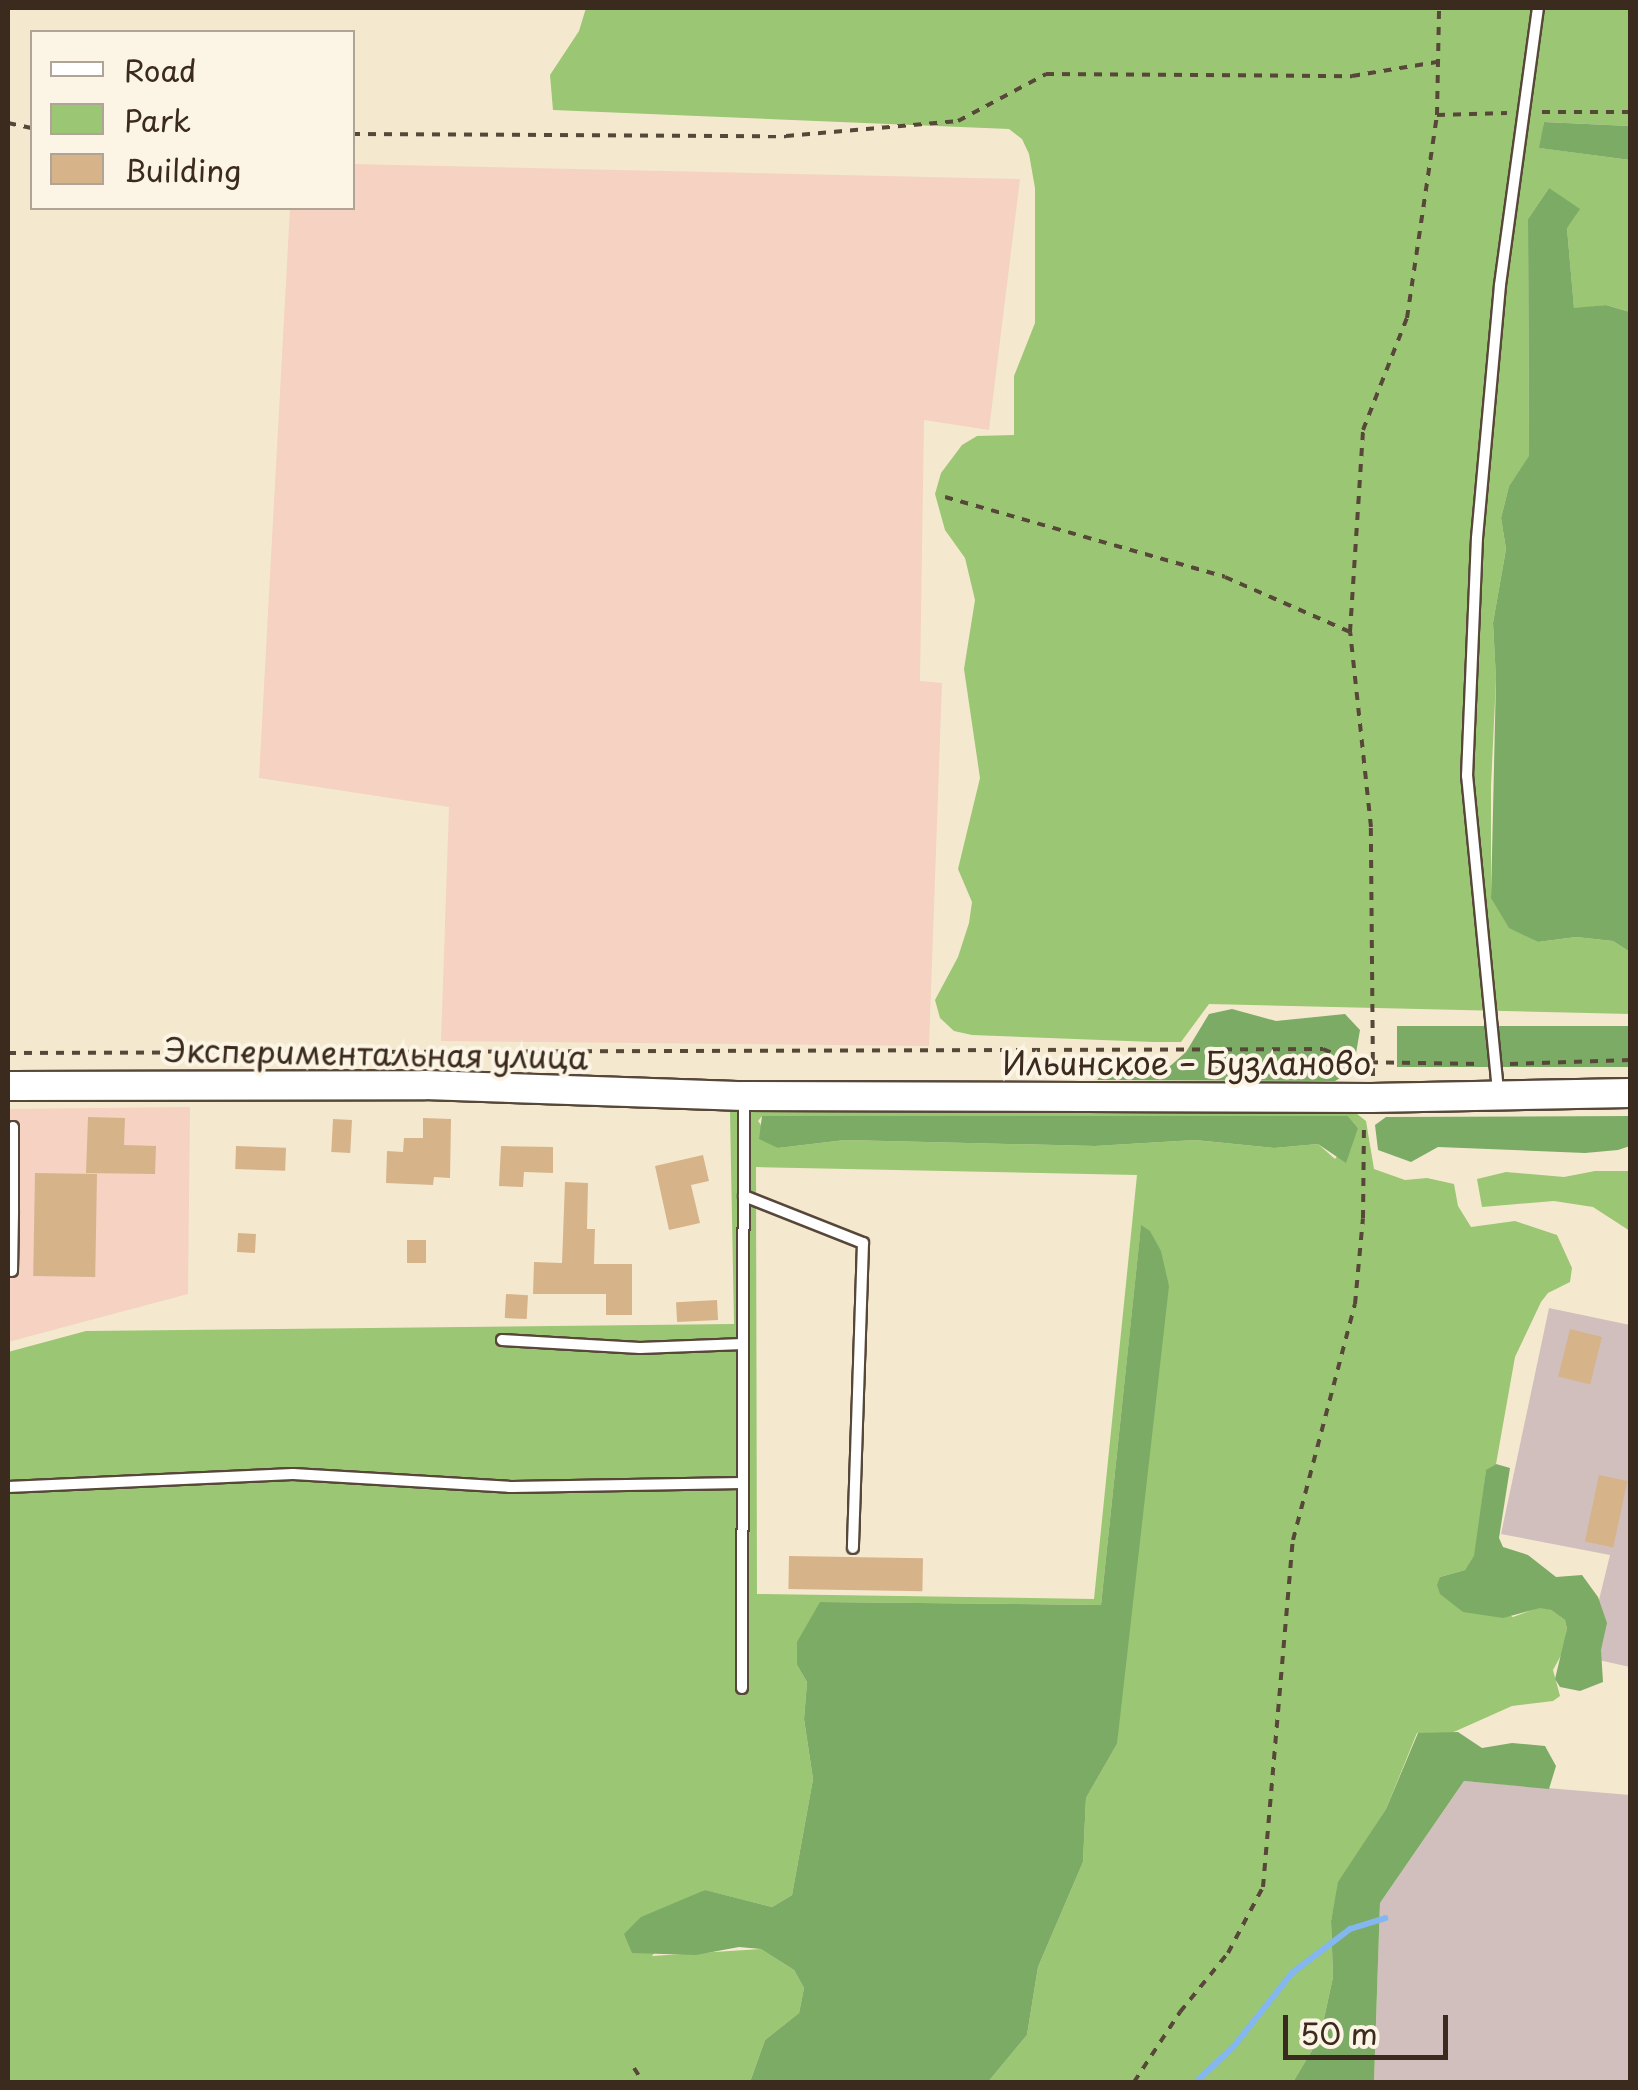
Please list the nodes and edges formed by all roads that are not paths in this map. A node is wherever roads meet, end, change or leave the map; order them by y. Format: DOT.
graph roads {
  1 [pos="1538,8"];
  2 [pos="8,1086"];
  3 [pos="1630,1092"];
  4 [pos="744,1096"];
  5 [pos="1498,1096"];
  6 [pos="14,1127"];
  7 [pos="744,1196"];
  8 [pos="10,1211"];
  9 [pos="12,1271"];
  10 [pos="502,1340"];
  11 [pos="742,1344"];
  12 [pos="742,1483"];
  13 [pos="8,1487"];
  14 [pos="852,1548"];
  15 [pos="742,1688"];
  1 -- 5 [label="lane"];
  2 -- 4 [label="street, Экспериментальная улица"];
  3 -- 5 [label="street, Ильинское – Бузланово"];
  4 -- 5 [label="street, Ильинское – Бузланово"];
  4 -- 7 [label="lane"];
  6 -- 8 [label="lane"];
  7 -- 11 [label="lane"];
  7 -- 14 [label="lane"];
  8 -- 9 [label="lane"];
  10 -- 11 [label="lane"];
  11 -- 12 [label="lane"];
  12 -- 13 [label="lane"];
  12 -- 15 [label="lane"];
}
